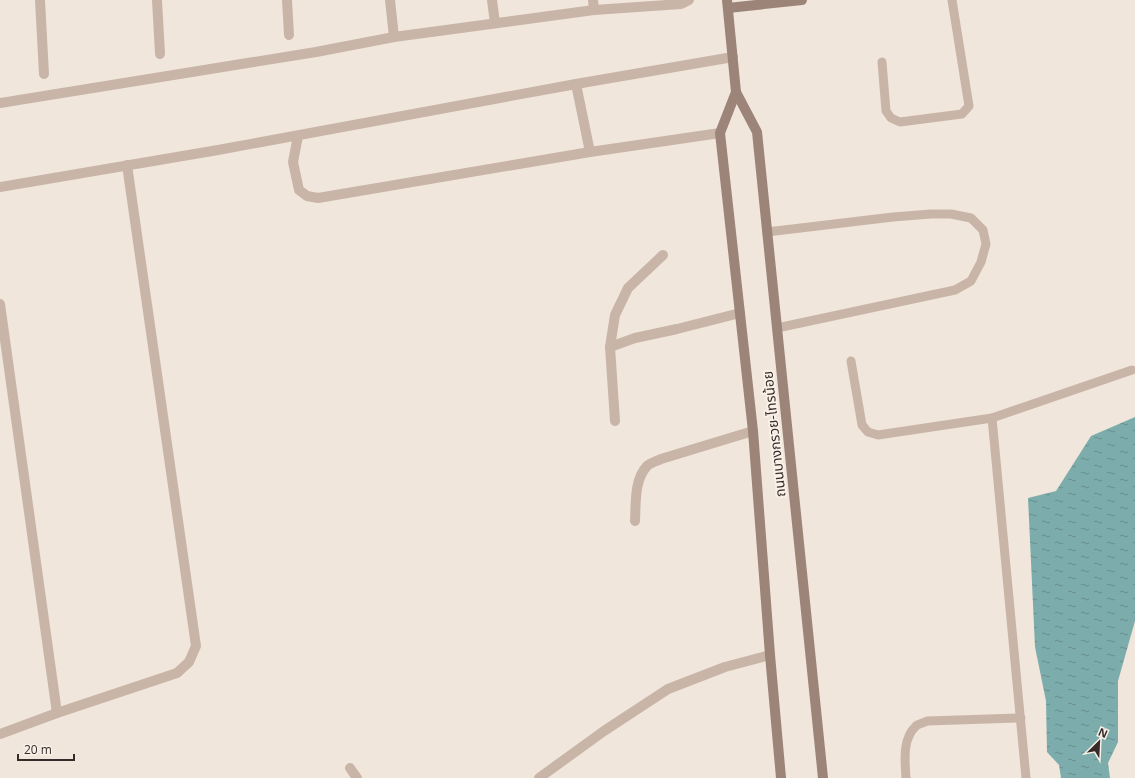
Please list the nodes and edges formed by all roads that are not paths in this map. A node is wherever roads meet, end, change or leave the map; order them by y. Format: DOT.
graph roads {
  1 [pos="40,0"];
  2 [pos="157,0"];
  3 [pos="287,0"];
  4 [pos="390,0"];
  5 [pos="492,0"];
  6 [pos="689,0"];
  7 [pos="802,0"];
  8 [pos="952,0"];
  9 [pos="728,4"];
  10 [pos="593,5"];
  11 [pos="495,23"];
  12 [pos="289,35"];
  13 [pos="394,37"];
  14 [pos="160,54"];
  15 [pos="733,57"];
  16 [pos="882,62"];
  17 [pos="44,74"];
  18 [pos="576,84"];
  19 [pos="736,92"];
  20 [pos="0,104"];
  21 [pos="720,133"];
  22 [pos="298,136"];
  23 [pos="590,152"];
  24 [pos="128,165"];
  25 [pos="0,186"];
  26 [pos="767,232"];
  27 [pos="663,255"];
  28 [pos="0,304"];
  29 [pos="740,313"];
  30 [pos="777,328"];
  31 [pos="610,347"];
  32 [pos="851,361"];
  33 [pos="1132,370"];
  34 [pos="992,418"];
  35 [pos="616,421"];
  36 [pos="754,431"];
  37 [pos="635,521"];
  38 [pos="770,655"];
  39 [pos="57,714"];
  40 [pos="1021,718"];
  41 [pos="0,734"];
  42 [pos="350,768"];
  43 [pos="357,778"];
  44 [pos="539,778"];
  45 [pos="781,778"];
  46 [pos="823,778"];
  47 [pos="906,778"];
  48 [pos="1026,778"];
  1 -- 17 [label="street"];
  2 -- 14 [label="street"];
  3 -- 12 [label="street"];
  4 -- 13 [label="street"];
  5 -- 11 [label="street"];
  6 -- 10 [label="street"];
  7 -- 9 [label="main road"];
  8 -- 16 [label="lane"];
  9 -- 15 [label="main road, ถนนบางกรวย-ไทรน้อย"];
  10 -- 11 [label="street"];
  11 -- 13 [label="street"];
  13 -- 20 [label="street"];
  15 -- 18 [label="street"];
  15 -- 19 [label="main road, ถนนบางกรวย-ไทรน้อย"];
  18 -- 22 [label="street"];
  18 -- 23 [label="street"];
  19 -- 21 [label="main road, ถนนบางกรวย-ไทรน้อย"];
  19 -- 26 [label="main road, ถนนบางกรวย-ไทรน้อย"];
  21 -- 23 [label="street"];
  21 -- 29 [label="main road, ถนนบางกรวย-ไทรน้อย"];
  22 -- 23 [label="street"];
  22 -- 24 [label="street"];
  24 -- 25 [label="street"];
  24 -- 39 [label="street"];
  26 -- 30 [label="main road, ถนนบางกรวย-ไทรน้อย"];
  26 -- 30 [label="lane"];
  27 -- 31 [label="street"];
  28 -- 39 [label="street"];
  29 -- 31 [label="street"];
  29 -- 36 [label="main road, ถนนบางกรวย-ไทรน้อย"];
  30 -- 46 [label="main road, ถนนบางกรวย-ไทรน้อย"];
  31 -- 35 [label="street"];
  32 -- 34 [label="lane"];
  33 -- 34 [label="lane"];
  34 -- 40 [label="lane"];
  36 -- 37 [label="street"];
  36 -- 38 [label="main road, ถนนบางกรวย-ไทรน้อย"];
  38 -- 44 [label="street"];
  38 -- 45 [label="main road, ถนนบางกรวย-ไทรน้อย"];
  39 -- 41 [label="street"];
  40 -- 47 [label="lane"];
  40 -- 48 [label="lane"];
  42 -- 43 [label="street"];
}
